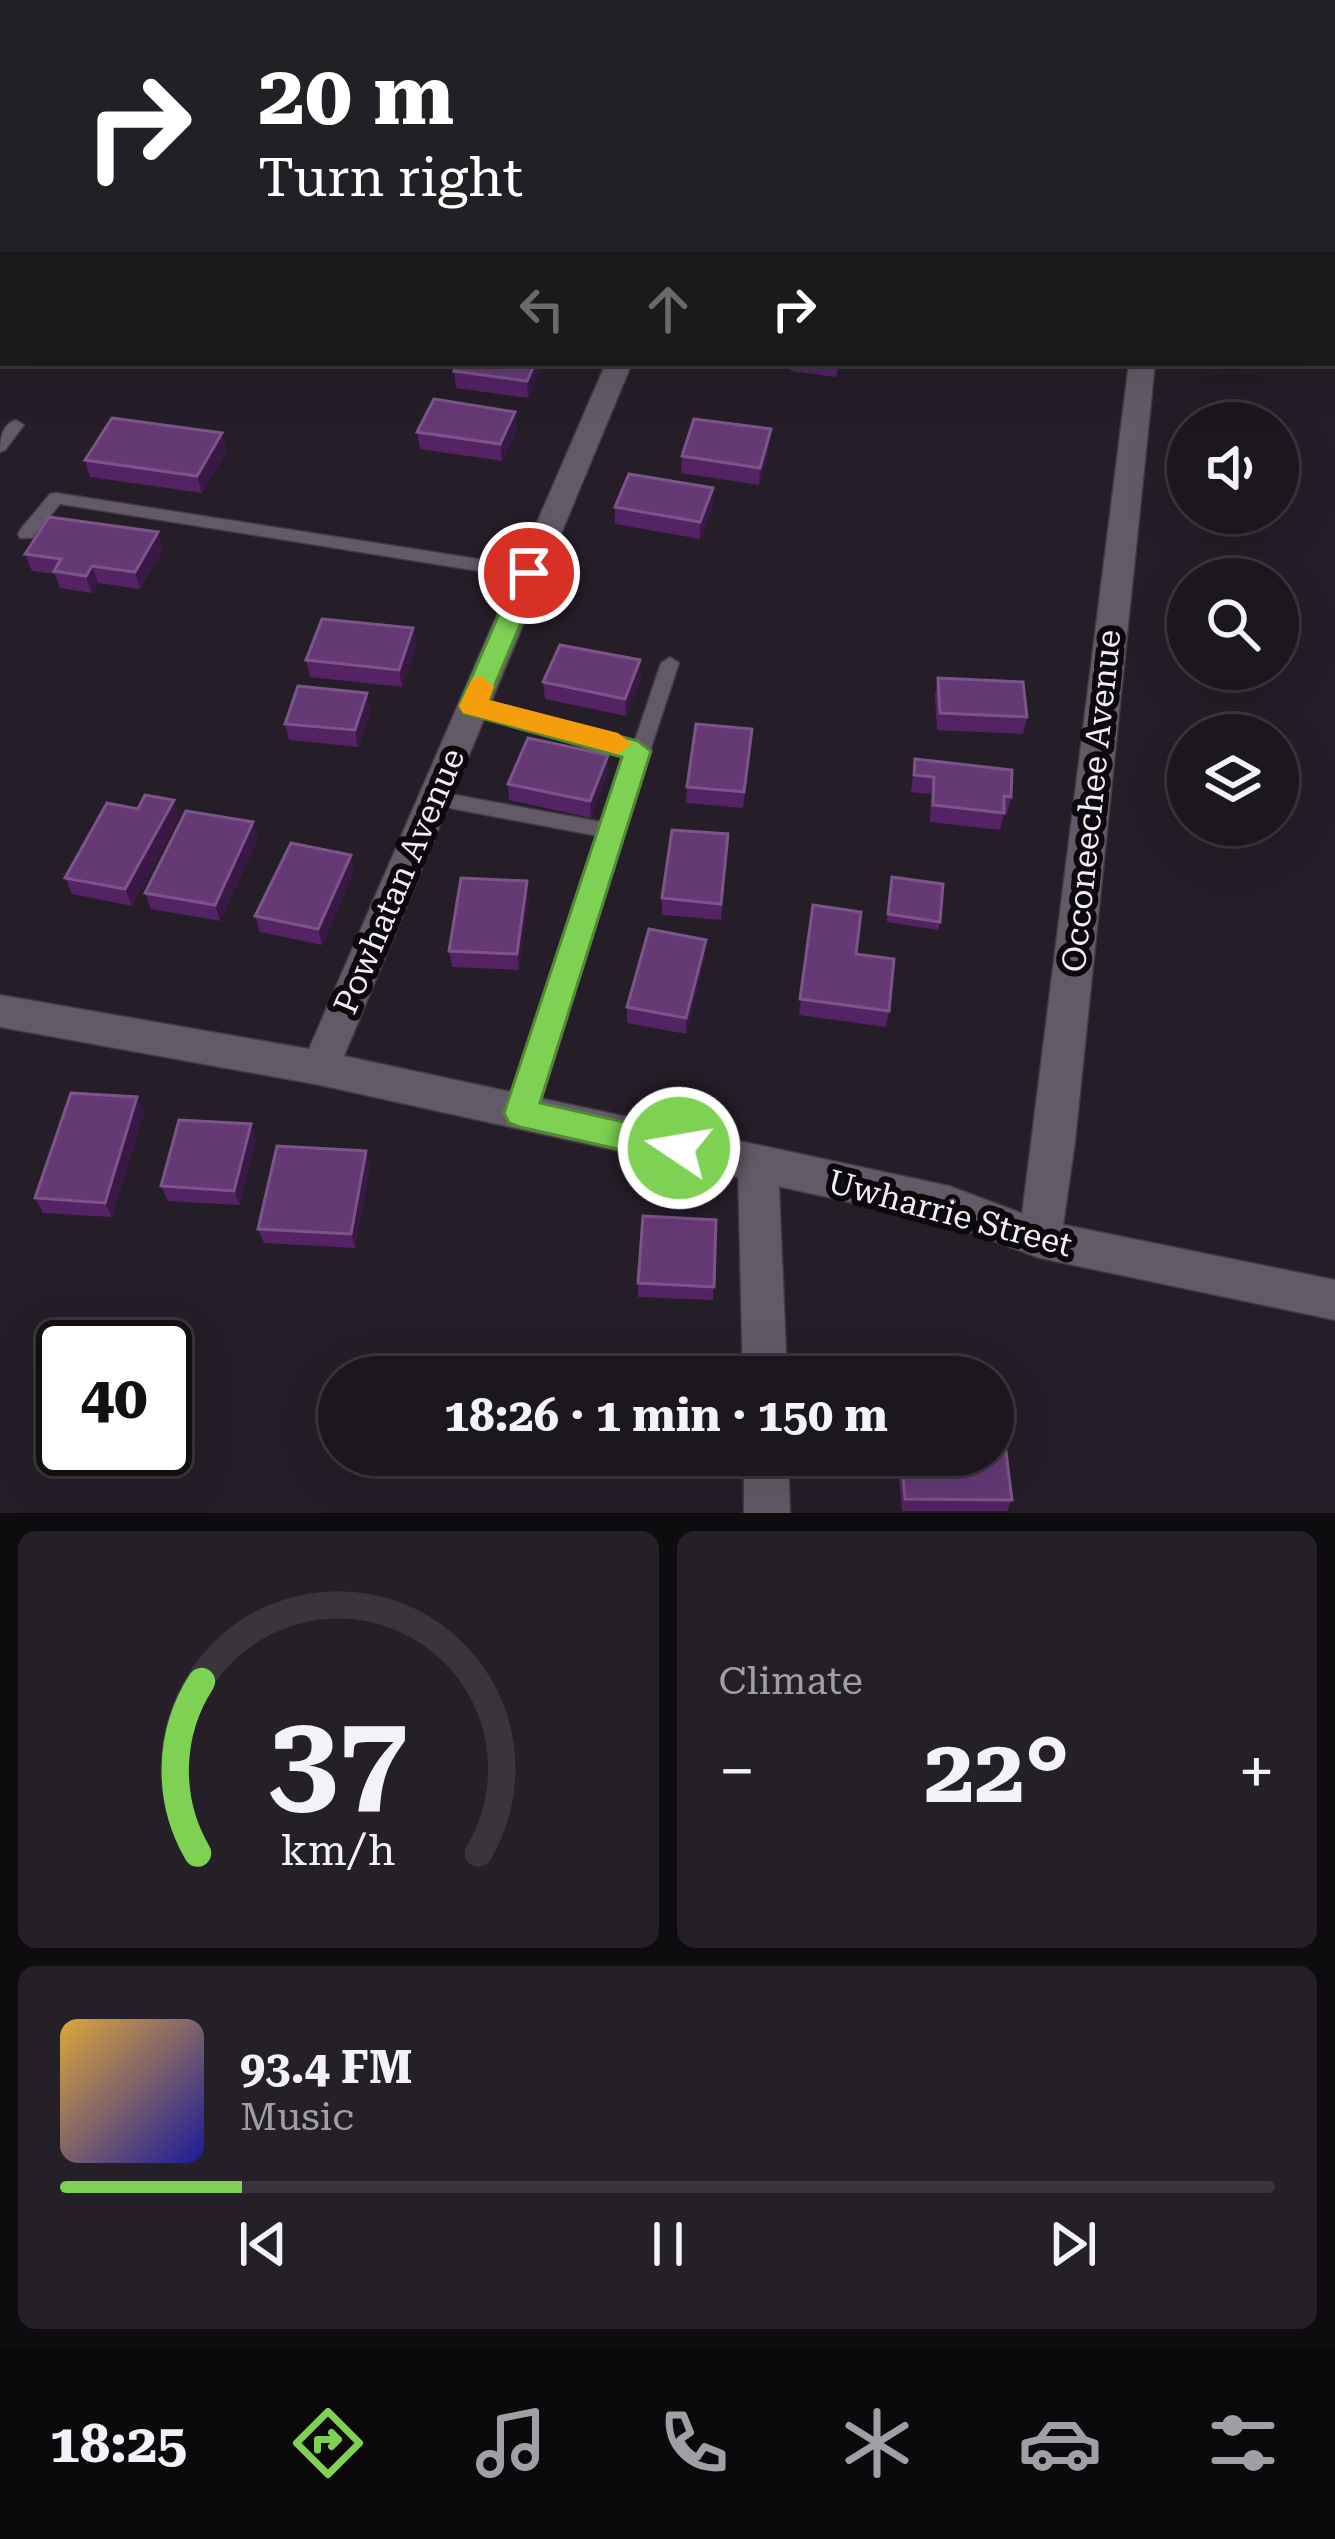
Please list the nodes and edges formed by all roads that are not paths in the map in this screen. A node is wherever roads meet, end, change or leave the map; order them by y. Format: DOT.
graph roads {
  1 [pos="618,366"];
  2 [pos="1142,366"];
  3 [pos="16,425"];
  4 [pos="0,447"];
  5 [pos="26,535"];
  6 [pos="529,573"];
  7 [pos="670,663"];
  8 [pos="473,706"];
  9 [pos="638,751"];
  10 [pos="434,798"];
  11 [pos="615,832"];
  12 [pos="2,1017"];
  13 [pos="320,1068"];
  14 [pos="520,1113"];
  15 [pos="758,1165"];
  16 [pos="1040,1239"];
  17 [pos="1335,1300"];
  18 [pos="764,1356"];
  19 [pos="766,1476"];
  20 [pos="767,1513"];
  1 -- 6 [label="street, Powhatan Avenue"];
  2 -- 16 [label="street, Occoneechee Avenue"];
  3 -- 4 [label="lane"];
  5 -- 6 [label="lane"];
  6 -- 8 [label="street, Powhatan Avenue"];
  7 -- 9 [label="lane"];
  8 -- 9 [label="lane"];
  8 -- 10 [label="street, Powhatan Avenue"];
  9 -- 11 [label="lane"];
  10 -- 11 [label="lane"];
  10 -- 13 [label="street, Powhatan Avenue"];
  11 -- 14 [label="lane"];
  12 -- 13 [label="street, Uwharrie Street"];
  13 -- 14 [label="street, Uwharrie Street"];
  14 -- 15 [label="street, Uwharrie Street"];
  15 -- 16 [label="street, Uwharrie Street"];
  15 -- 18 [label="street"];
  16 -- 17 [label="street, Uwharrie Street"];
  19 -- 20 [label="street"];
}
